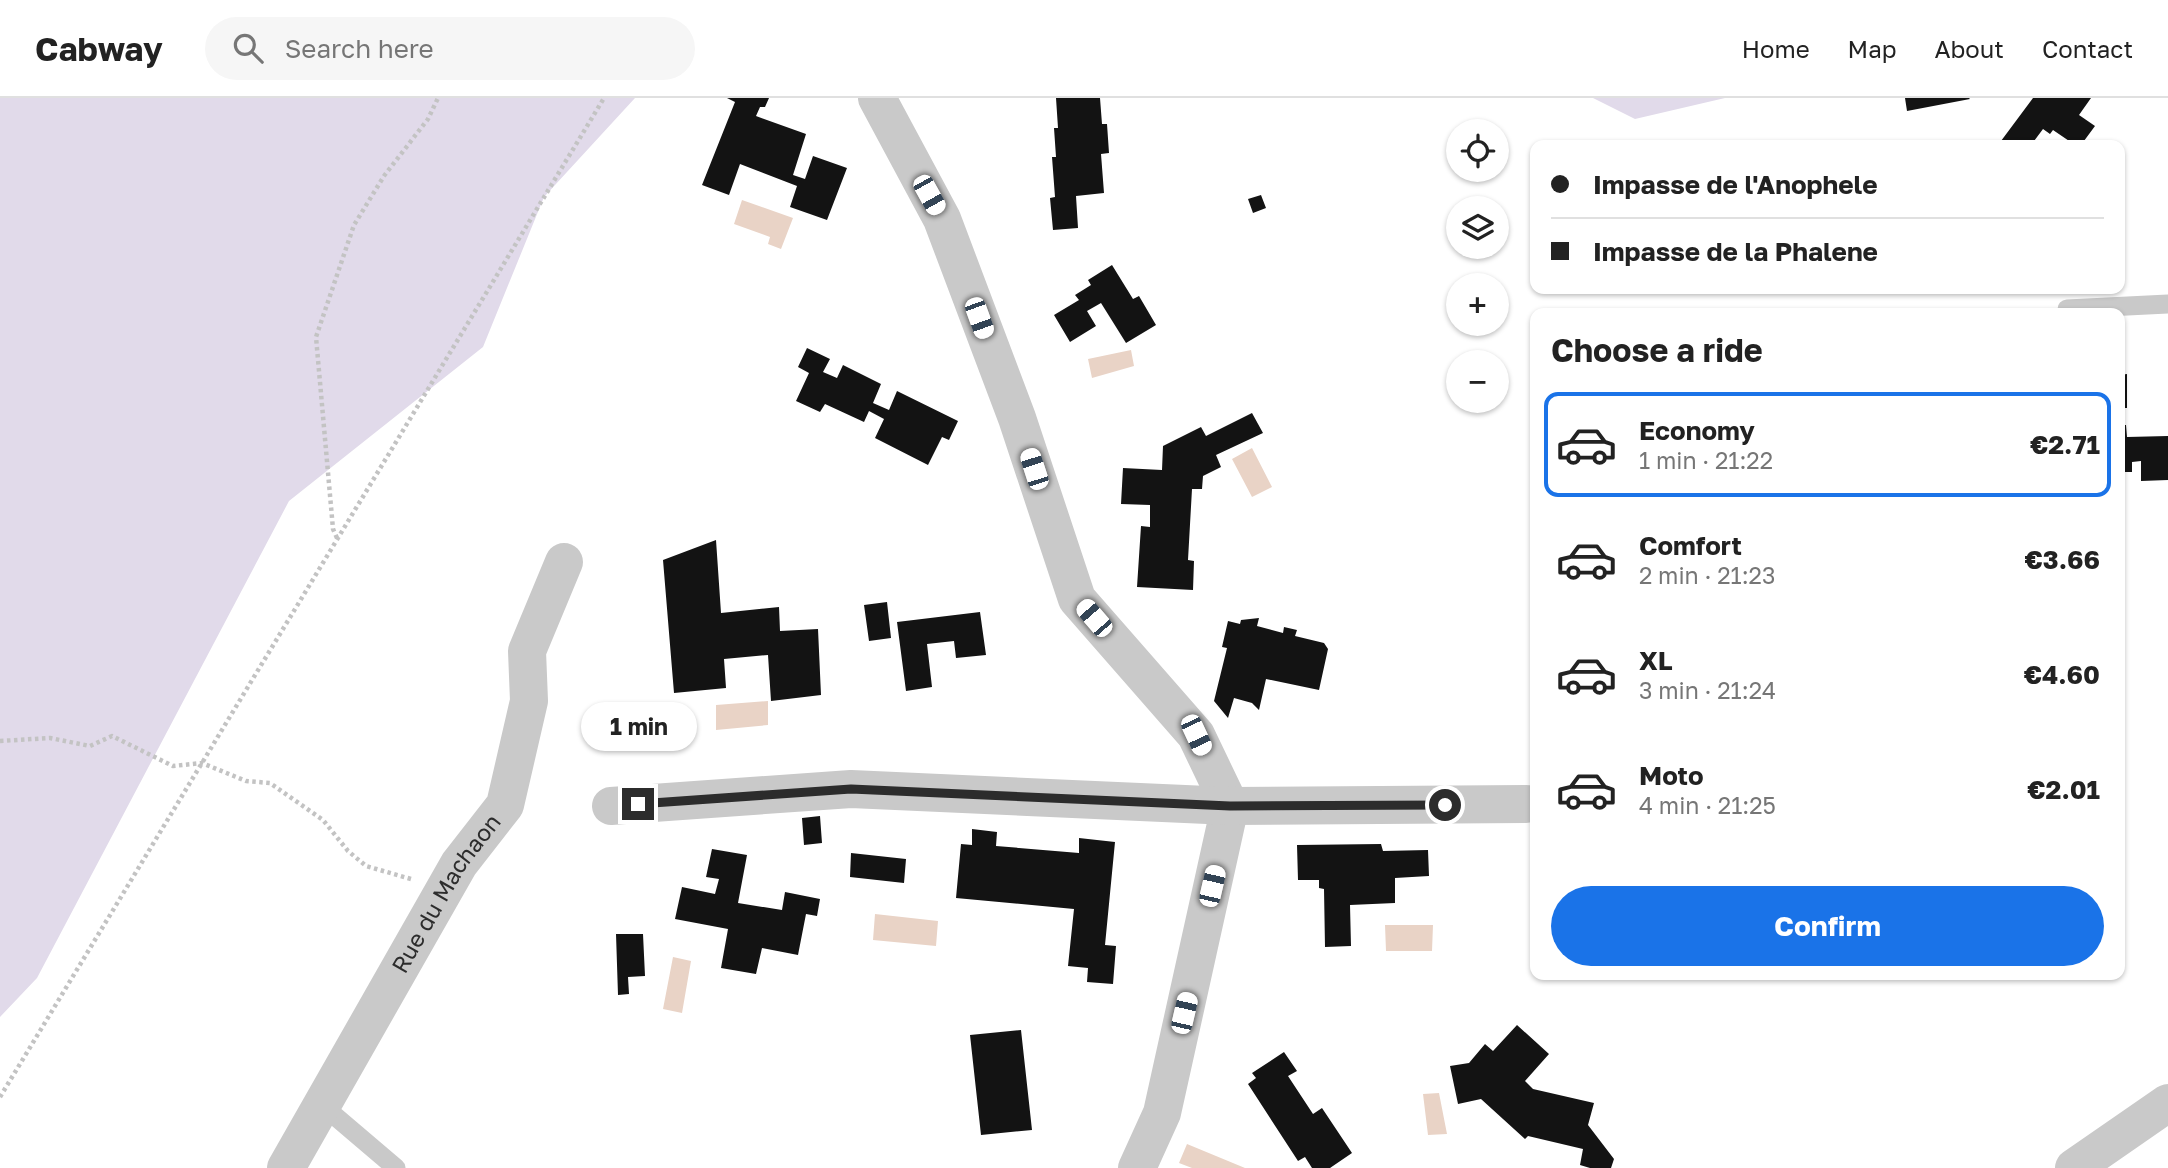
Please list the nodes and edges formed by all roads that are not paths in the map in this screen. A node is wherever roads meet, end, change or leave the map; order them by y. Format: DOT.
graph roads {
  1 [pos="877,98"];
  2 [pos="2168,304"];
  3 [pos="2087,308"];
  4 [pos="564,562"];
  5 [pos="1526,804"];
  6 [pos="611,806"];
  7 [pos="1230,806"];
  8 [pos="2168,1102"];
  9 [pos="322,1105"];
  10 [pos="286,1168"];
  11 [pos="396,1168"];
  12 [pos="1138,1168"];
  13 [pos="2074,1168"];
  1 -- 7 [label="street"];
  2 -- 3 [label="lane"];
  4 -- 9 [label="street, Rue du Machaon"];
  5 -- 7 [label="street"];
  6 -- 7 [label="street"];
  7 -- 12 [label="street"];
  8 -- 13 [label="street"];
  9 -- 10 [label="street, Rue du Machaon"];
  9 -- 11 [label="lane"];
}
